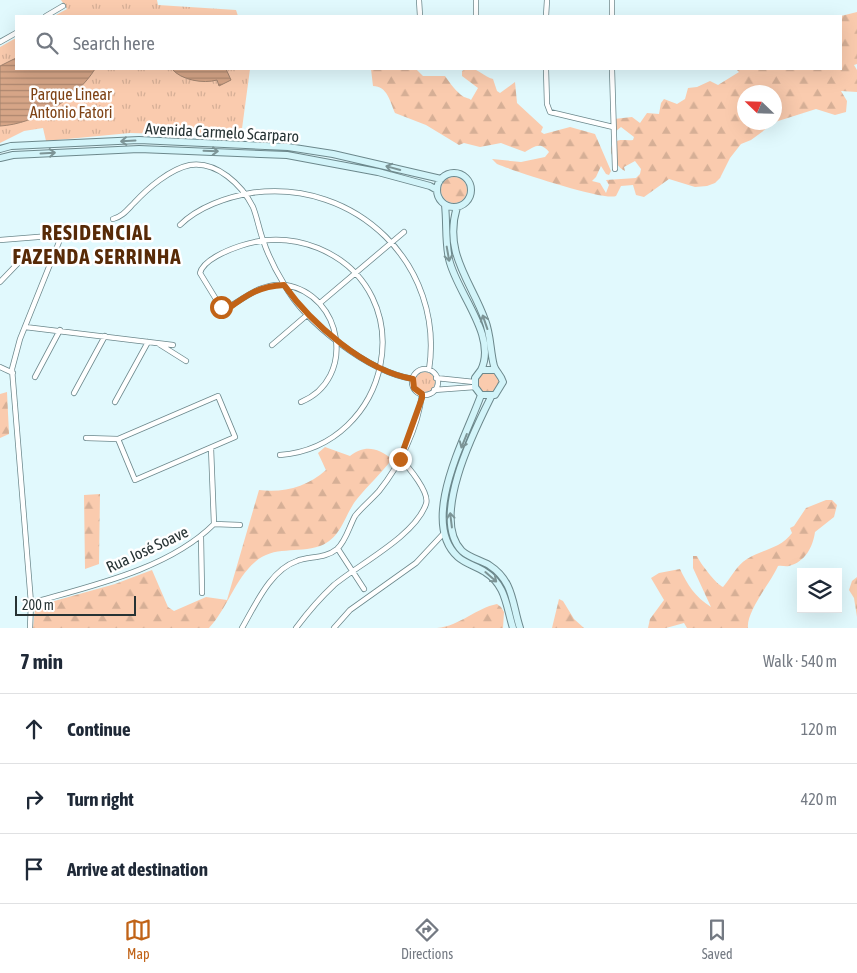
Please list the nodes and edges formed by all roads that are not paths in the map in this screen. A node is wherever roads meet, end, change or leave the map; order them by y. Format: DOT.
graph roads {
  1 [pos="419,0"];
  2 [pos="476,0"];
  3 [pos="546,0"];
  4 [pos="612,0"];
  5 [pos="63,6"];
  6 [pos="48,15"];
  7 [pos="420,15"];
  8 [pos="476,15"];
  9 [pos="546,15"];
  10 [pos="612,15"];
  11 [pos="15,34"];
  12 [pos="0,42"];
  13 [pos="546,70"];
  14 [pos="612,70"];
  15 [pos="613,128"];
  16 [pos="0,149"];
  17 [pos="0,158"];
  18 [pos="615,169"];
  19 [pos="440,179"];
  20 [pos="436,190"];
  21 [pos="245,194"];
  22 [pos="445,205"];
  23 [pos="457,207"];
  24 [pos="114,219"];
  25 [pos="180,225"];
  26 [pos="404,232"];
  27 [pos="0,240"];
  28 [pos="263,240"];
  29 [pos="391,243"];
  30 [pos="24,257"];
  31 [pos="355,274"];
  32 [pos="0,282"];
  33 [pos="284,285"];
  34 [pos="320,303"];
  35 [pos="307,314"];
  36 [pos="24,327"];
  37 [pos="60,330"];
  38 [pos="105,336"];
  39 [pos="338,341"];
  40 [pos="148,342"];
  41 [pos="157,343"];
  42 [pos="173,345"];
  43 [pos="272,345"];
  44 [pos="186,361"];
  45 [pos="0,366"];
  46 [pos="381,368"];
  47 [pos="428,370"];
  48 [pos="481,370"];
  49 [pos="495,370"];
  50 [pos="13,373"];
  51 [pos="35,377"];
  52 [pos="436,378"];
  53 [pos="413,379"];
  54 [pos="474,385"];
  55 [pos="434,390"];
  56 [pos="74,393"];
  57 [pos="422,394"];
  58 [pos="481,395"];
  59 [pos="491,397"];
  60 [pos="115,402"];
  61 [pos="301,402"];
  62 [pos="86,438"];
  63 [pos="118,440"];
  64 [pos="211,448"];
  65 [pos="280,455"];
  66 [pos="400,459"];
  67 [pos="214,524"];
  68 [pos="240,525"];
  69 [pos="444,533"];
  70 [pos="201,537"];
  71 [pos="338,549"];
  72 [pos="353,571"];
  73 [pos="364,589"];
  74 [pos="202,593"];
  75 [pos="31,603"];
  76 [pos="30,628"];
  77 [pos="242,628"];
  78 [pos="296,628"];
  79 [pos="334,628"];
  80 [pos="513,628"];
  81 [pos="520,628"];
  1 -- 7 [label="street"];
  2 -- 8 [label="street"];
  3 -- 9 [label="street"];
  4 -- 10 [label="street"];
  5 -- 6 [label="street"];
  11 -- 12 [label="street"];
  13 -- 15 [label="street"];
  14 -- 15 [label="street"];
  15 -- 18 [label="street"];
  19 -- 16 [label="main road, Avenida Carmelo Scarparo, one-way"];
  17 -- 20 [label="main road, Avenida Carmelo Scarparo, one-way"];
  19 -- 20 [label="main road"];
  19 -- 23 [label="main road"];
  20 -- 22 [label="main road"];
  21 -- 24 [label="street"];
  21 -- 25 [label="street"];
  21 -- 28 [label="street"];
  21 -- 29 [label="street"];
  22 -- 23 [label="main road"];
  22 -- 48 [label="main road, one-way"];
  49 -- 23 [label="main road, one-way"];
  26 -- 29 [label="street"];
  27 -- 36 [label="street"];
  28 -- 31 [label="street"];
  28 -- 33 [label="street"];
  28 -- 33 [label="street"];
  29 -- 31 [label="street"];
  29 -- 47 [label="street"];
  30 -- 32 [label="street"];
  31 -- 34 [label="street"];
  31 -- 46 [label="street"];
  33 -- 34 [label="street"];
  33 -- 35 [label="street"];
  34 -- 39 [label="street"];
  35 -- 39 [label="street"];
  35 -- 43 [label="street"];
  36 -- 37 [label="street"];
  36 -- 50 [label="street"];
  37 -- 38 [label="street"];
  37 -- 51 [label="street"];
  38 -- 40 [label="street"];
  38 -- 56 [label="street"];
  39 -- 46 [label="street"];
  39 -- 61 [label="street"];
  40 -- 41 [label="street"];
  40 -- 60 [label="street"];
  41 -- 42 [label="street"];
  41 -- 44 [label="street"];
  45 -- 50 [label="street"];
  46 -- 53 [label="street"];
  46 -- 65 [label="street"];
  47 -- 52 [label="street"];
  47 -- 53 [label="street"];
  48 -- 49 [label="main road"];
  48 -- 54 [label="main road"];
  49 -- 59 [label="main road"];
  50 -- 75 [label="street"];
  52 -- 54 [label="street"];
  52 -- 55 [label="street"];
  53 -- 57 [label="street"];
  54 -- 55 [label="street"];
  54 -- 58 [label="main road"];
  55 -- 57 [label="street"];
  57 -- 66 [label="street"];
  58 -- 59 [label="main road"];
  58 -- 69 [label="main road, one-way"];
  81 -- 59 [label="main road, one-way"];
  62 -- 63 [label="street"];
  63 -- 64 [label="street"];
  63 -- 64 [label="street"];
  64 -- 67 [label="street"];
  66 -- 71 [label="street"];
  66 -- 72 [label="street"];
  67 -- 68 [label="street"];
  67 -- 70 [label="street, Rua José Soave"];
  69 -- 79 [label="street"];
  69 -- 80 [label="main road, one-way"];
  70 -- 74 [label="street"];
  70 -- 75 [label="street, Rua José Soave"];
  71 -- 72 [label="street"];
  71 -- 77 [label="street"];
  72 -- 73 [label="street"];
  72 -- 78 [label="street"];
  75 -- 76 [label="street"];
}
